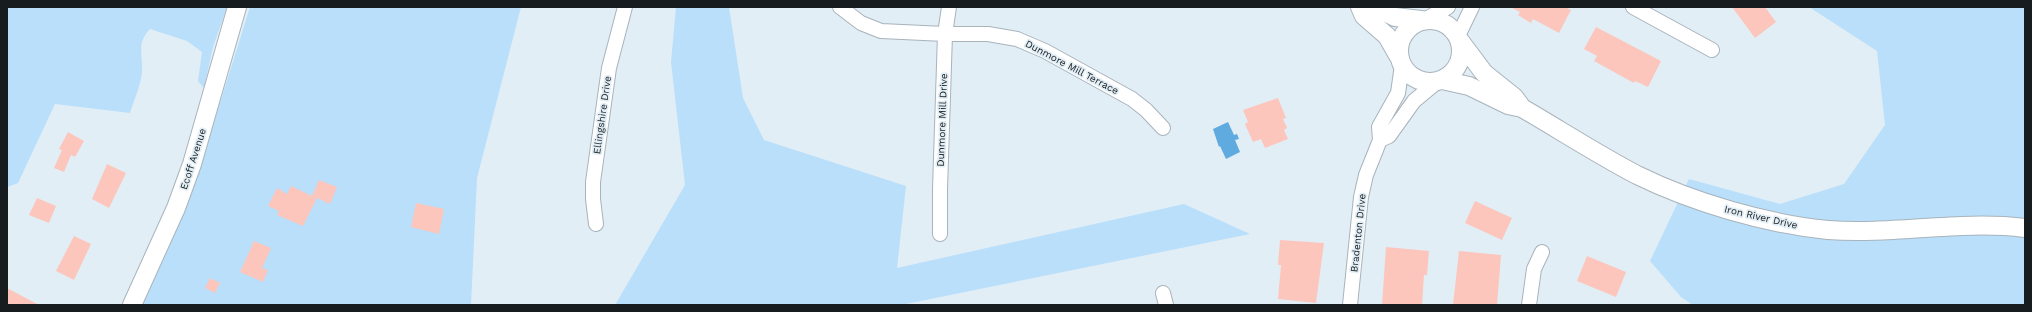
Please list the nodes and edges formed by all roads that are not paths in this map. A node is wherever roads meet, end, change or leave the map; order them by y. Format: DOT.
graph roads {
  1 [pos="237,7"];
  2 [pos="625,7"];
  3 [pos="840,7"];
  4 [pos="949,7"];
  5 [pos="1360,7"];
  6 [pos="1375,7"];
  7 [pos="1448,7"];
  8 [pos="1472,7"];
  9 [pos="1634,7"];
  10 [pos="1424,20"];
  11 [pos="946,34"];
  12 [pos="1459,38"];
  13 [pos="1712,50"];
  14 [pos="1401,61"];
  15 [pos="1440,81"];
  16 [pos="1522,108"];
  17 [pos="1163,128"];
  18 [pos="1380,140"];
  19 [pos="596,224"];
  20 [pos="2025,228"];
  21 [pos="940,234"];
  22 [pos="1542,252"];
  23 [pos="132,305"];
  24 [pos="1350,305"];
  25 [pos="1529,305"];
  1 -- 23 [label="street, Ecoff Avenue"];
  2 -- 19 [label="street, Ellingshire Drive"];
  3 -- 11 [label="street, Dunmore Mill Terrace"];
  4 -- 11 [label="street, Dunmore Mill Drive"];
  5 -- 14 [label="street"];
  6 -- 10 [label="street"];
  7 -- 10 [label="street"];
  8 -- 12 [label="street"];
  9 -- 13 [label="street"];
  10 -- 12 [label="street"];
  10 -- 14 [label="street"];
  11 -- 17 [label="street, Dunmore Mill Terrace"];
  11 -- 21 [label="street, Dunmore Mill Drive"];
  12 -- 15 [label="street"];
  12 -- 16 [label="street, Iron River Drive"];
  14 -- 15 [label="street"];
  14 -- 18 [label="street, Bradenton Drive"];
  15 -- 16 [label="street, Iron River Drive"];
  15 -- 18 [label="street, Bradenton Drive"];
  16 -- 20 [label="street, Iron River Drive"];
  18 -- 24 [label="street, Bradenton Drive"];
  22 -- 25 [label="street"];
}
